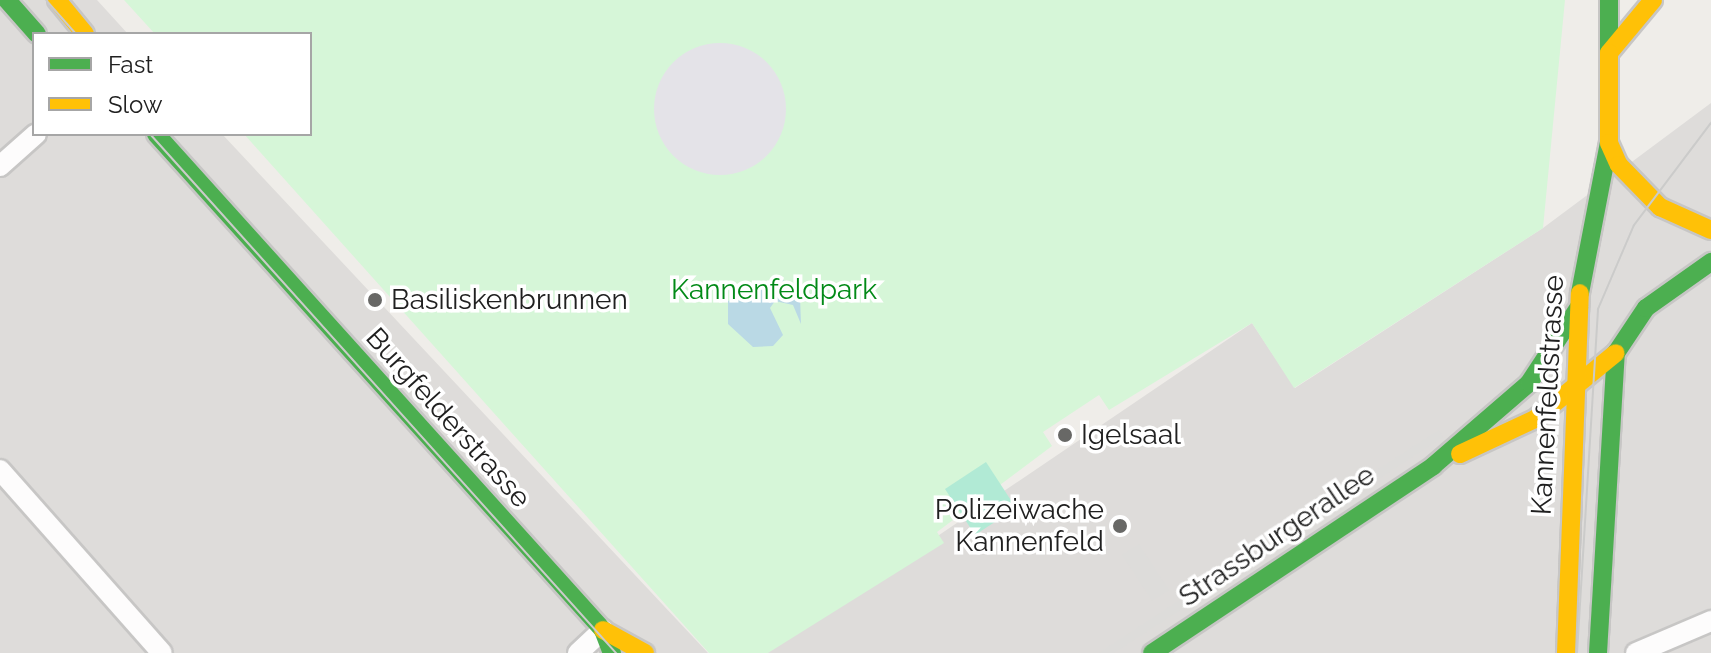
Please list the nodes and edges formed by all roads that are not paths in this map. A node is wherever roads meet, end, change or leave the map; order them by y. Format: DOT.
graph roads {
  1 [pos="7,0"];
  2 [pos="57,0"];
  3 [pos="1609,0"];
  4 [pos="1653,0"];
  5 [pos="35,32"];
  6 [pos="83,32"];
  7 [pos="1609,53"];
  8 [pos="34,136"];
  9 [pos="158,136"];
  10 [pos="1609,143"];
  11 [pos="0,166"];
  12 [pos="1711,230"];
  13 [pos="1711,262"];
  14 [pos="1579,307"];
  15 [pos="1616,353"];
  16 [pos="1575,391"];
  17 [pos="1433,466"];
  18 [pos="0,470"];
  19 [pos="1711,621"];
  20 [pos="603,630"];
  21 [pos="162,653"];
  22 [pos="578,653"];
  23 [pos="612,653"];
  24 [pos="645,653"];
  25 [pos="1152,653"];
  26 [pos="1566,653"];
  27 [pos="1598,653"];
  28 [pos="1636,653"];
  1 -- 5 [label="main road"];
  2 -- 6 [label="main road"];
  3 -- 7 [label="main road, Kannenfeldstrasse"];
  4 -- 7 [label="main road"];
  7 -- 10 [label="main road, Kannenfeldstrasse"];
  8 -- 11 [label="street"];
  9 -- 20 [label="main road, Burgfelderstrasse"];
  10 -- 12 [label="main road"];
  10 -- 14 [label="main road, Kannenfeldstrasse"];
  13 -- 15 [label="main road"];
  14 -- 16 [label="main road, Kannenfeldstrasse"];
  14 -- 17 [label="main road, Strassburgerallee"];
  15 -- 16 [label="main road, Strassburgerallee"];
  15 -- 27 [label="main road"];
  16 -- 17 [label="main road, Strassburgerallee"];
  16 -- 26 [label="main road, Kannenfeldstrasse"];
  17 -- 25 [label="main road, Strassburgerallee"];
  18 -- 21 [label="street"];
  19 -- 28 [label="street"];
  20 -- 22 [label="street"];
  20 -- 23 [label="main road, Burgfelderstrasse"];
  20 -- 24 [label="main road, Burgfelderstrasse"];
}
